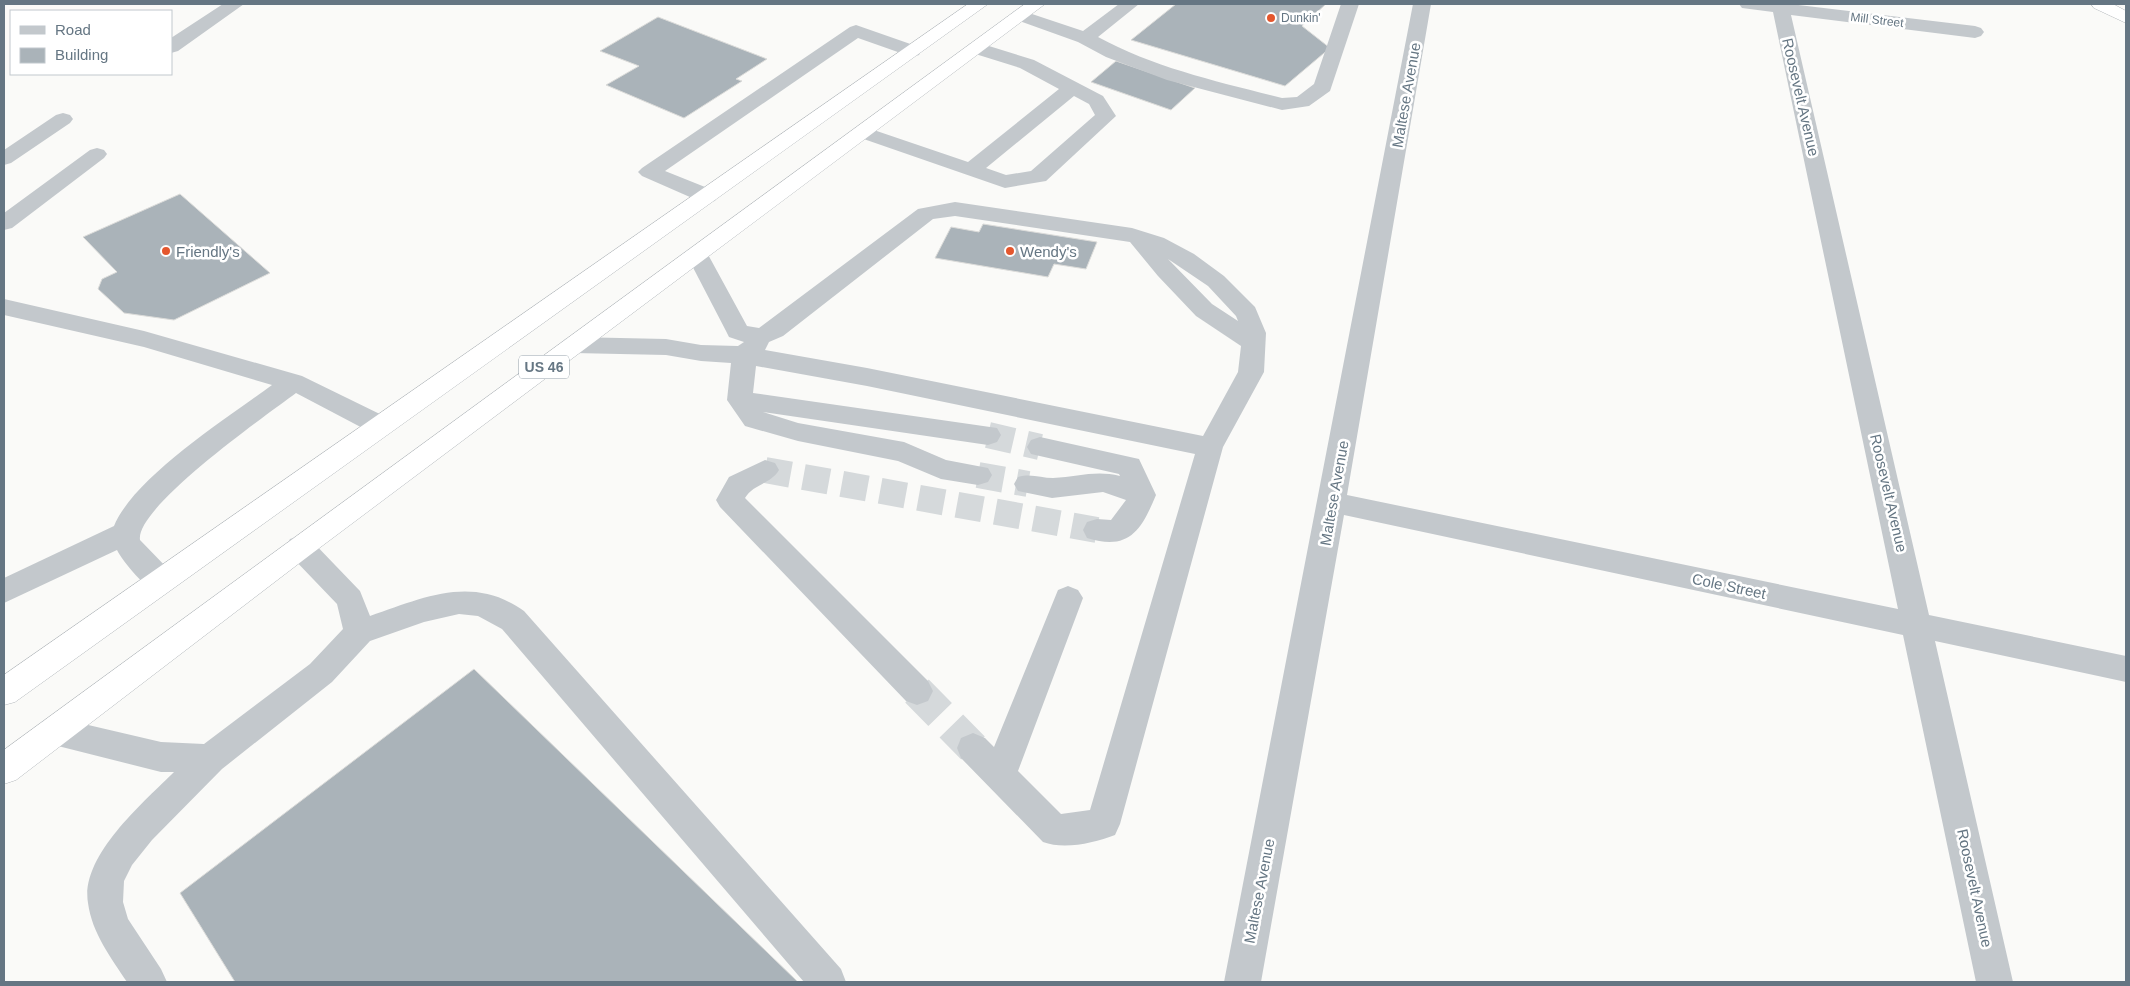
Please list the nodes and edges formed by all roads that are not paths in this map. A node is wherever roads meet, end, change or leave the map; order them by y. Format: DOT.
graph roads {
  1 [pos="235,4"];
  2 [pos="979,4"];
  3 [pos="1130,4"];
  4 [pos="1350,4"];
  5 [pos="1422,4"];
  6 [pos="1748,4"];
  7 [pos="2100,4"];
  8 [pos="1781,6"];
  9 [pos="1028,10"];
  10 [pos="2126,18"];
  11 [pos="1976,32"];
  12 [pos="1085,38"];
  13 [pos="172,45"];
  14 [pos="976,48"];
  15 [pos="912,51"];
  16 [pos="1072,88"];
  17 [pos="63,119"];
  18 [pos="862,132"];
  19 [pos="97,154"];
  20 [pos="4,159"];
  21 [pos="971,170"];
  22 [pos="707,196"];
  23 [pos="4,223"];
  24 [pos="697,254"];
  25 [pos="4,307"];
  26 [pos="765,337"];
  27 [pos="574,345"];
  28 [pos="744,355"];
  29 [pos="293,382"];
  30 [pos="740,400"];
  31 [pos="381,426"];
  32 [pos="1210,447"];
  33 [pos="765,470"];
  34 [pos="1142,495"];
  35 [pos="1332,502"];
  36 [pos="1097,530"];
  37 [pos="124,533"];
  38 [pos="300,547"];
  39 [pos="162,581"];
  40 [pos="4,591"];
  41 [pos="1068,598"];
  42 [pos="1919,626"];
  43 [pos="359,632"];
  44 [pos="2126,669"];
  45 [pos="917,691"];
  46 [pos="4,692"];
  47 [pos="54,731"];
  48 [pos="973,748"];
  49 [pos="210,759"];
  50 [pos="4,769"];
  51 [pos="1000,775"];
  52 [pos="4,782"];
  53 [pos="148,982"];
  54 [pos="828,982"];
  55 [pos="1242,982"];
  56 [pos="1995,982"];
  1 -- 13 [label="street"];
  2 -- 15 [label="highway, US 46"];
  3 -- 12 [label="street"];
  4 -- 12 [label="street"];
  5 -- 35 [label="street, Maltese Avenue"];
  6 -- 8 [label="street, Mill Street"];
  7 -- 10 [label="highway"];
  8 -- 11 [label="street, Mill Street"];
  8 -- 42 [label="street, Roosevelt Avenue"];
  9 -- 12 [label="street"];
  9 -- 14 [label="highway, US 46"];
  14 -- 16 [label="street"];
  14 -- 18 [label="highway, US 46"];
  15 -- 22 [label="highway, US 46"];
  15 -- 22 [label="street"];
  16 -- 21 [label="street"];
  16 -- 21 [label="street"];
  17 -- 20 [label="street"];
  18 -- 21 [label="street"];
  18 -- 24 [label="highway, US 46"];
  19 -- 23 [label="street"];
  22 -- 31 [label="highway, US 46"];
  24 -- 26 [label="street"];
  24 -- 27 [label="highway, US 46"];
  25 -- 29 [label="street"];
  26 -- 28 [label="street"];
  26 -- 32 [label="street"];
  27 -- 28 [label="street"];
  27 -- 38 [label="highway, US 46"];
  28 -- 30 [label="street"];
  28 -- 32 [label="street"];
  29 -- 31 [label="street"];
  29 -- 37 [label="street"];
  30 -- 30 [label="street"];
  31 -- 39 [label="highway, US 46"];
  32 -- 51 [label="street"];
  33 -- 45 [label="street"];
  34 -- 34 [label="street"];
  34 -- 36 [label="street"];
  35 -- 42 [label="street, Cole Street"];
  35 -- 55 [label="street, Maltese Avenue"];
  37 -- 39 [label="street"];
  37 -- 40 [label="street"];
  38 -- 43 [label="street"];
  38 -- 47 [label="highway, US 46"];
  39 -- 46 [label="highway, US 46"];
  41 -- 51 [label="street"];
  42 -- 44 [label="street, Cole Street"];
  42 -- 56 [label="street, Roosevelt Avenue"];
  43 -- 49 [label="street"];
  43 -- 54 [label="street"];
  47 -- 49 [label="street"];
  47 -- 50 [label="highway, US 46"];
  47 -- 52 [label="highway"];
  48 -- 51 [label="street"];
  49 -- 53 [label="street"];
}
